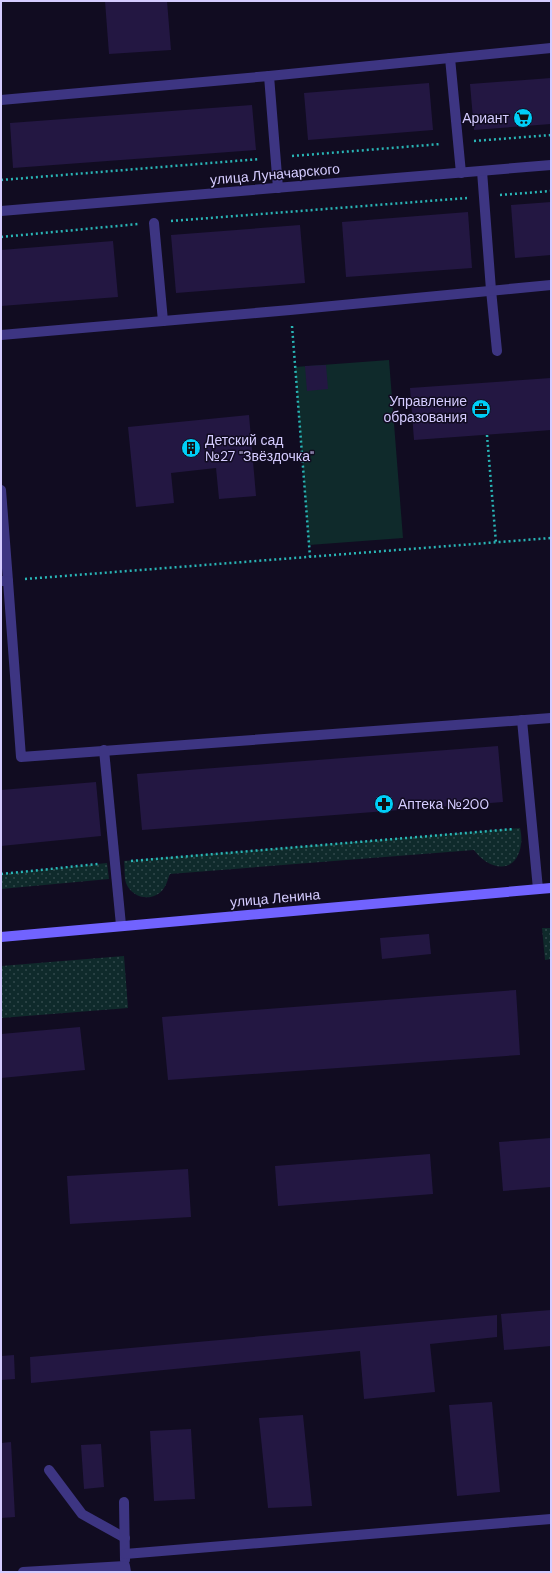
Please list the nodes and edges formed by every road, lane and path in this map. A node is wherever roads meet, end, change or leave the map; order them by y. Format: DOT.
graph roads {
  1 [pos="551,48"];
  2 [pos="450,58"];
  3 [pos="269,76"];
  4 [pos="1,100"];
  5 [pos="551,165"];
  6 [pos="482,171"];
  7 [pos="461,173"];
  8 [pos="278,188"];
  9 [pos="551,191"];
  10 [pos="484,196"];
  11 [pos="1,211"];
  12 [pos="154,223"];
  13 [pos="1,237"];
  14 [pos="551,285"];
  15 [pos="491,290"];
  16 [pos="290,310"];
  17 [pos="163,321"];
  18 [pos="1,335"];
  19 [pos="497,351"];
  20 [pos="487,435"];
  21 [pos="1,490"];
  22 [pos="551,538"];
  23 [pos="496,543"];
  24 [pos="310,557"];
  25 [pos="4,581"];
  26 [pos="551,718"];
  27 [pos="522,720"];
  28 [pos="104,750"];
  29 [pos="532,828"];
  30 [pos="116,862"];
  31 [pos="1,874"];
  32 [pos="551,888"];
  33 [pos="538,889"];
  34 [pos="121,925"];
  35 [pos="1,937"];
  36 [pos="49,1470"];
  37 [pos="124,1502"];
  38 [pos="551,1519"];
  39 [pos="125,1538"];
  40 [pos="125,1554"];
  41 [pos="125,1569"];
  42 [pos="23,1572"];
  1 -- 2 [label="street"];
  2 -- 3 [label="street"];
  2 -- 7 [label="street"];
  3 -- 4 [label="street"];
  3 -- 8 [label="street"];
  5 -- 6 [label="street, улица Луначарского"];
  6 -- 7 [label="street, улица Луначарского"];
  6 -- 10 [label="street"];
  7 -- 8 [label="street, улица Луначарского"];
  8 -- 11 [label="street, улица Луначарского"];
  9 -- 10 [label="path"];
  10 -- 12 [label="path"];
  10 -- 15 [label="street"];
  12 -- 13 [label="path"];
  12 -- 17 [label="street"];
  14 -- 15 [label="street"];
  15 -- 16 [label="street"];
  15 -- 19 [label="street"];
  16 -- 17 [label="street"];
  16 -- 24 [label="path"];
  17 -- 18 [label="street"];
  20 -- 23 [label="path"];
  21 -- 25 [label="street"];
  22 -- 23 [label="path"];
  23 -- 24 [label="path"];
  24 -- 25 [label="path"];
  25 -- 28 [label="street"];
  26 -- 27 [label="street"];
  27 -- 28 [label="street"];
  27 -- 29 [label="street"];
  28 -- 30 [label="street"];
  29 -- 30 [label="path"];
  29 -- 33 [label="street"];
  30 -- 31 [label="path"];
  30 -- 34 [label="street"];
  32 -- 33 [label="main road, улица Ленина"];
  33 -- 34 [label="main road, улица Ленина"];
  34 -- 35 [label="main road, улица Ленина"];
  36 -- 39 [label="street"];
  37 -- 39 [label="street"];
  38 -- 40 [label="street"];
  39 -- 40 [label="street"];
  40 -- 41 [label="street"];
  41 -- 42 [label="street"];
}
